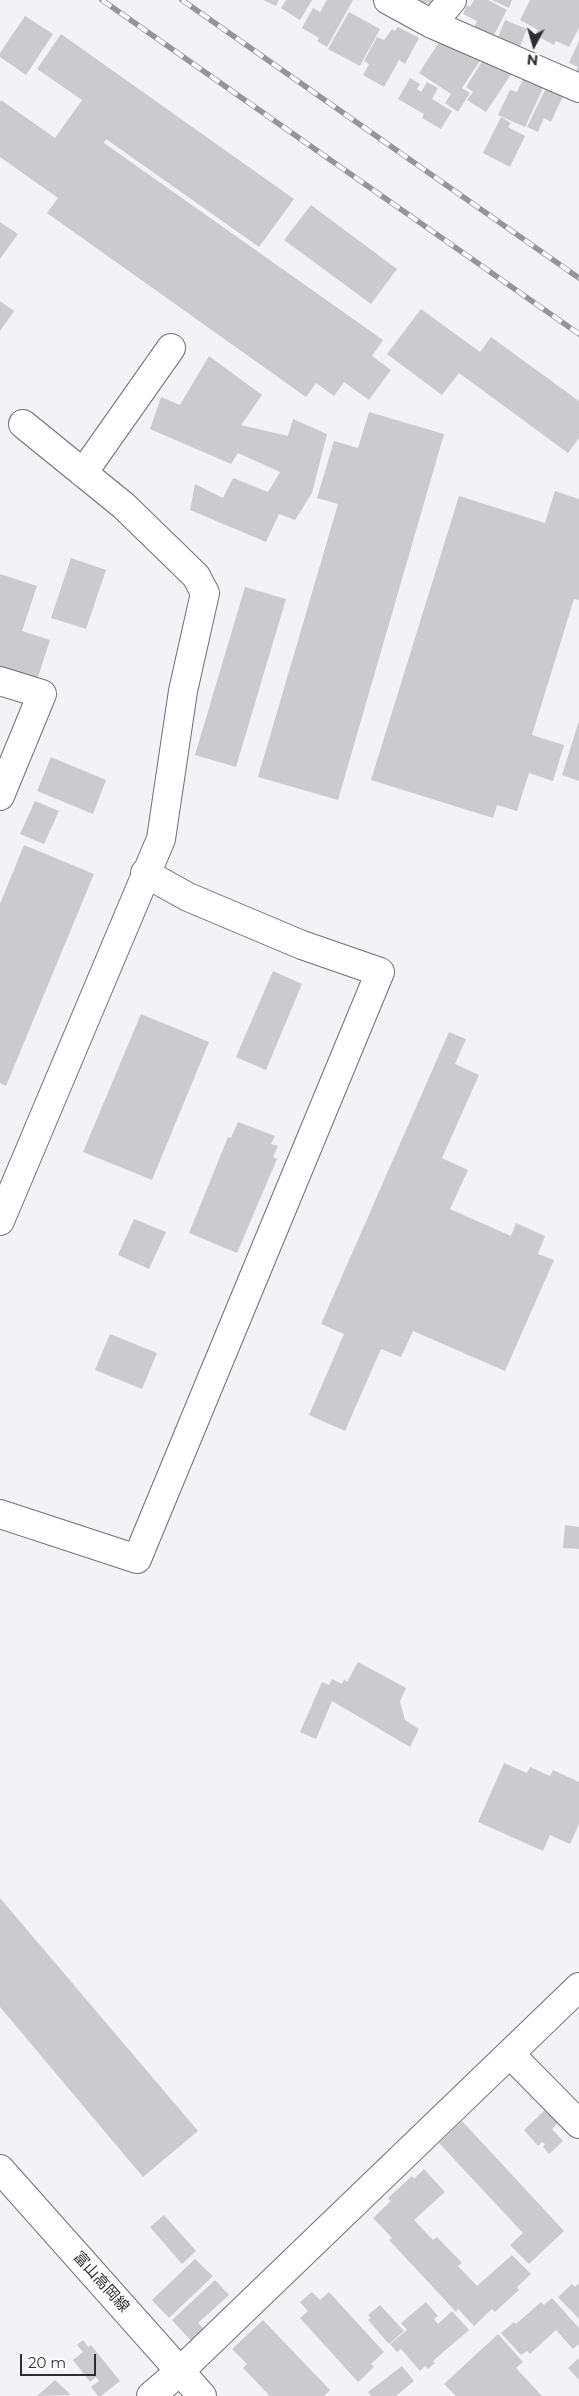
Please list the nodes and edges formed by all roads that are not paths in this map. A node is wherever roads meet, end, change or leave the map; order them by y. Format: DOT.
graph roads {
  1 [pos="388,0"];
  2 [pos="452,0"];
  3 [pos="432,24"];
  4 [pos="579,88"];
  5 [pos="171,348"];
  6 [pos="23,424"];
  7 [pos="82,473"];
  8 [pos="0,681"];
  9 [pos="0,796"];
  10 [pos="145,873"];
  11 [pos="0,1220"];
  12 [pos="0,1514"];
  13 [pos="579,1988"];
  14 [pos="510,2054"];
  15 [pos="579,2124"];
  16 [pos="0,2168"];
  17 [pos="180,2372"];
  18 [pos="151,2396"];
  19 [pos="202,2396"];
  1 -- 3 [label="street"];
  2 -- 3 [label="street"];
  3 -- 4 [label="street"];
  5 -- 7 [label="street"];
  6 -- 7 [label="street"];
  7 -- 10 [label="street"];
  8 -- 9 [label="street"];
  10 -- 11 [label="street"];
  10 -- 12 [label="street"];
  13 -- 14 [label="street"];
  14 -- 15 [label="street"];
  14 -- 17 [label="street"];
  16 -- 17 [label="street, 富山高岡線"];
  17 -- 18 [label="street"];
  17 -- 19 [label="street, 富山高岡線"];
}
